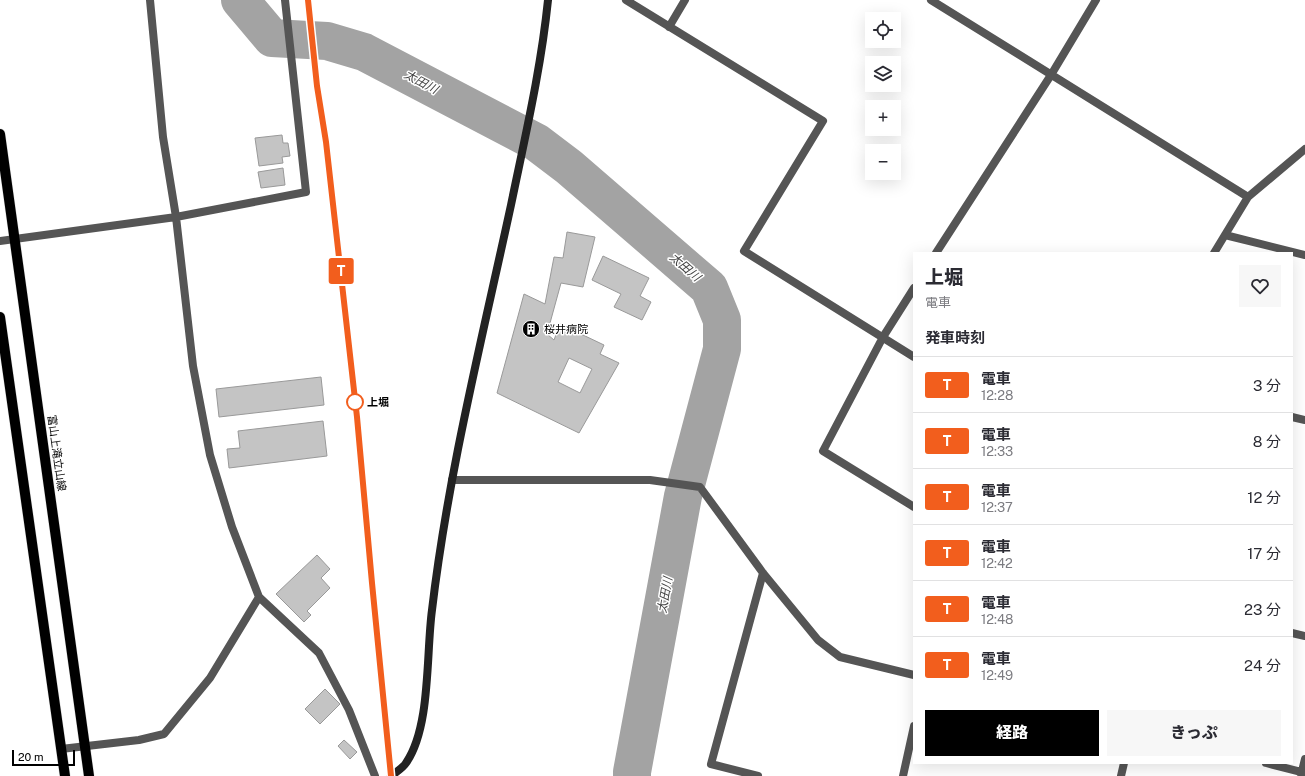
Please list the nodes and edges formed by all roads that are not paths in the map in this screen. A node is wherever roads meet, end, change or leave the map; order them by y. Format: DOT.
graph roads {
  1 [pos="150,0"];
  2 [pos="285,0"];
  3 [pos="548,0"];
  4 [pos="626,0"];
  5 [pos="685,0"];
  6 [pos="930,0"];
  7 [pos="1096,0"];
  8 [pos="669,27"];
  9 [pos="1051,74"];
  10 [pos="0,134"];
  11 [pos="1305,149"];
  12 [pos="1248,197"];
  13 [pos="176,217"];
  14 [pos="1225,235"];
  15 [pos="15,239"];
  16 [pos="0,241"];
  17 [pos="937,252"];
  18 [pos="1215,252"];
  19 [pos="1305,255"];
  20 [pos="913,290"];
  21 [pos="0,317"];
  22 [pos="882,337"];
  23 [pos="913,356"];
  24 [pos="1293,417"];
  25 [pos="1305,420"];
  26 [pos="452,480"];
  27 [pos="913,506"];
  28 [pos="763,573"];
  29 [pos="259,597"];
  30 [pos="1293,633"];
  31 [pos="1305,636"];
  32 [pos="913,675"];
  33 [pos="913,731"];
  34 [pos="85,746"];
  35 [pos="61,750"];
  36 [pos="1305,759"];
  37 [pos="1124,764"];
  38 [pos="1269,764"];
  39 [pos="1302,774"];
  40 [pos="65,776"];
  41 [pos="89,776"];
  42 [pos="375,776"];
  43 [pos="391,776"];
  44 [pos="758,776"];
  45 [pos="903,776"];
  46 [pos="1121,776"];
  1 -- 13 [label="street"];
  2 -- 13 [label="street"];
  3 -- 26 [label="street"];
  4 -- 8 [label="street"];
  5 -- 8 [label="street"];
  6 -- 9 [label="street"];
  7 -- 9 [label="street"];
  8 -- 22 [label="street"];
  9 -- 12 [label="street"];
  9 -- 17 [label="street"];
  10 -- 15 [label="main road, 富山上滝立山線"];
  11 -- 12 [label="street"];
  12 -- 14 [label="street"];
  13 -- 15 [label="street"];
  13 -- 29 [label="street"];
  14 -- 18 [label="street"];
  14 -- 19 [label="street"];
  15 -- 16 [label="street"];
  15 -- 34 [label="main road, 富山上滝立山線"];
  20 -- 22 [label="street"];
  21 -- 35 [label="main road"];
  22 -- 23 [label="street"];
  22 -- 27 [label="street"];
  24 -- 25 [label="street"];
  26 -- 28 [label="street"];
  26 -- 43 [label="street"];
  28 -- 32 [label="street"];
  28 -- 44 [label="street"];
  29 -- 34 [label="street"];
  29 -- 42 [label="street"];
  30 -- 31 [label="street"];
  33 -- 45 [label="street"];
  34 -- 35 [label="street"];
  34 -- 41 [label="main road, 富山上滝立山線"];
  35 -- 40 [label="main road"];
  36 -- 39 [label="street"];
  37 -- 46 [label="street"];
  38 -- 39 [label="street"];
}
